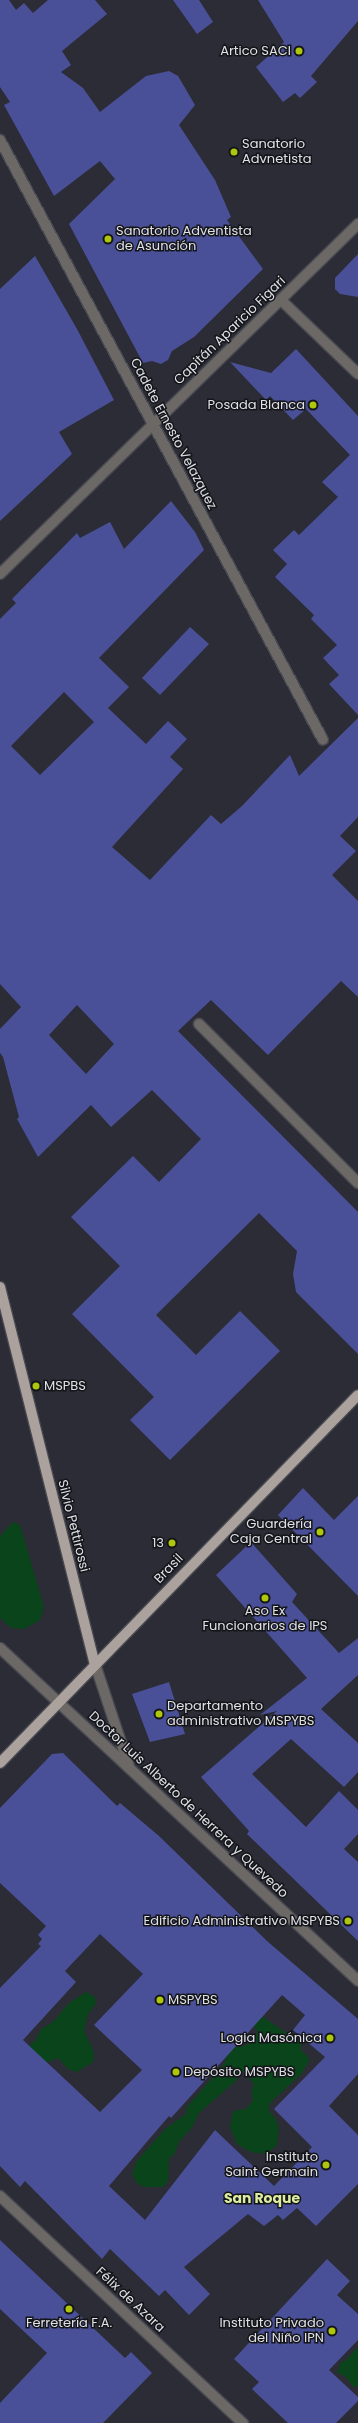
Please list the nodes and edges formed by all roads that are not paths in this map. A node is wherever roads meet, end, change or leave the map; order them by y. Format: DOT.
graph roads {
  1 [pos="0,140"];
  2 [pos="358,224"];
  3 [pos="282,301"];
  4 [pos="358,374"];
  5 [pos="153,423"];
  6 [pos="0,574"];
  7 [pos="323,740"];
  8 [pos="199,1024"];
  9 [pos="358,1183"];
  10 [pos="0,1287"];
  11 [pos="358,1395"];
  12 [pos="0,1648"];
  13 [pos="95,1664"];
  14 [pos="59,1702"];
  15 [pos="0,1763"];
  16 [pos="129,1768"];
  17 [pos="358,1981"];
  18 [pos="0,2196"];
  19 [pos="243,2423"];
  1 -- 5 [label="street, Cadete Ernesto Velazquez"];
  2 -- 3 [label="street, Capitán Aparicio Figari"];
  3 -- 4 [label="street"];
  3 -- 5 [label="street, Capitán Aparicio Figari"];
  5 -- 6 [label="street, Capitán Aparicio Figari"];
  5 -- 7 [label="street, Cadete Ernesto Velazquez"];
  8 -- 9 [label="street"];
  10 -- 13 [label="main road, Silvio Pettirossi"];
  11 -- 13 [label="main road, Brasil"];
  12 -- 14 [label="street, Doctor Luis Alberto de Herrera y Quevedo"];
  13 -- 14 [label="main road, Brasil"];
  13 -- 16 [label="street, Silvio Pettirossi"];
  14 -- 15 [label="main road, Brasil"];
  14 -- 16 [label="street, Doctor Luis Alberto de Herrera y Quevedo"];
  16 -- 17 [label="street, Doctor Luis Alberto de Herrera y Quevedo"];
  18 -- 19 [label="street, Félix de Azara"];
}
